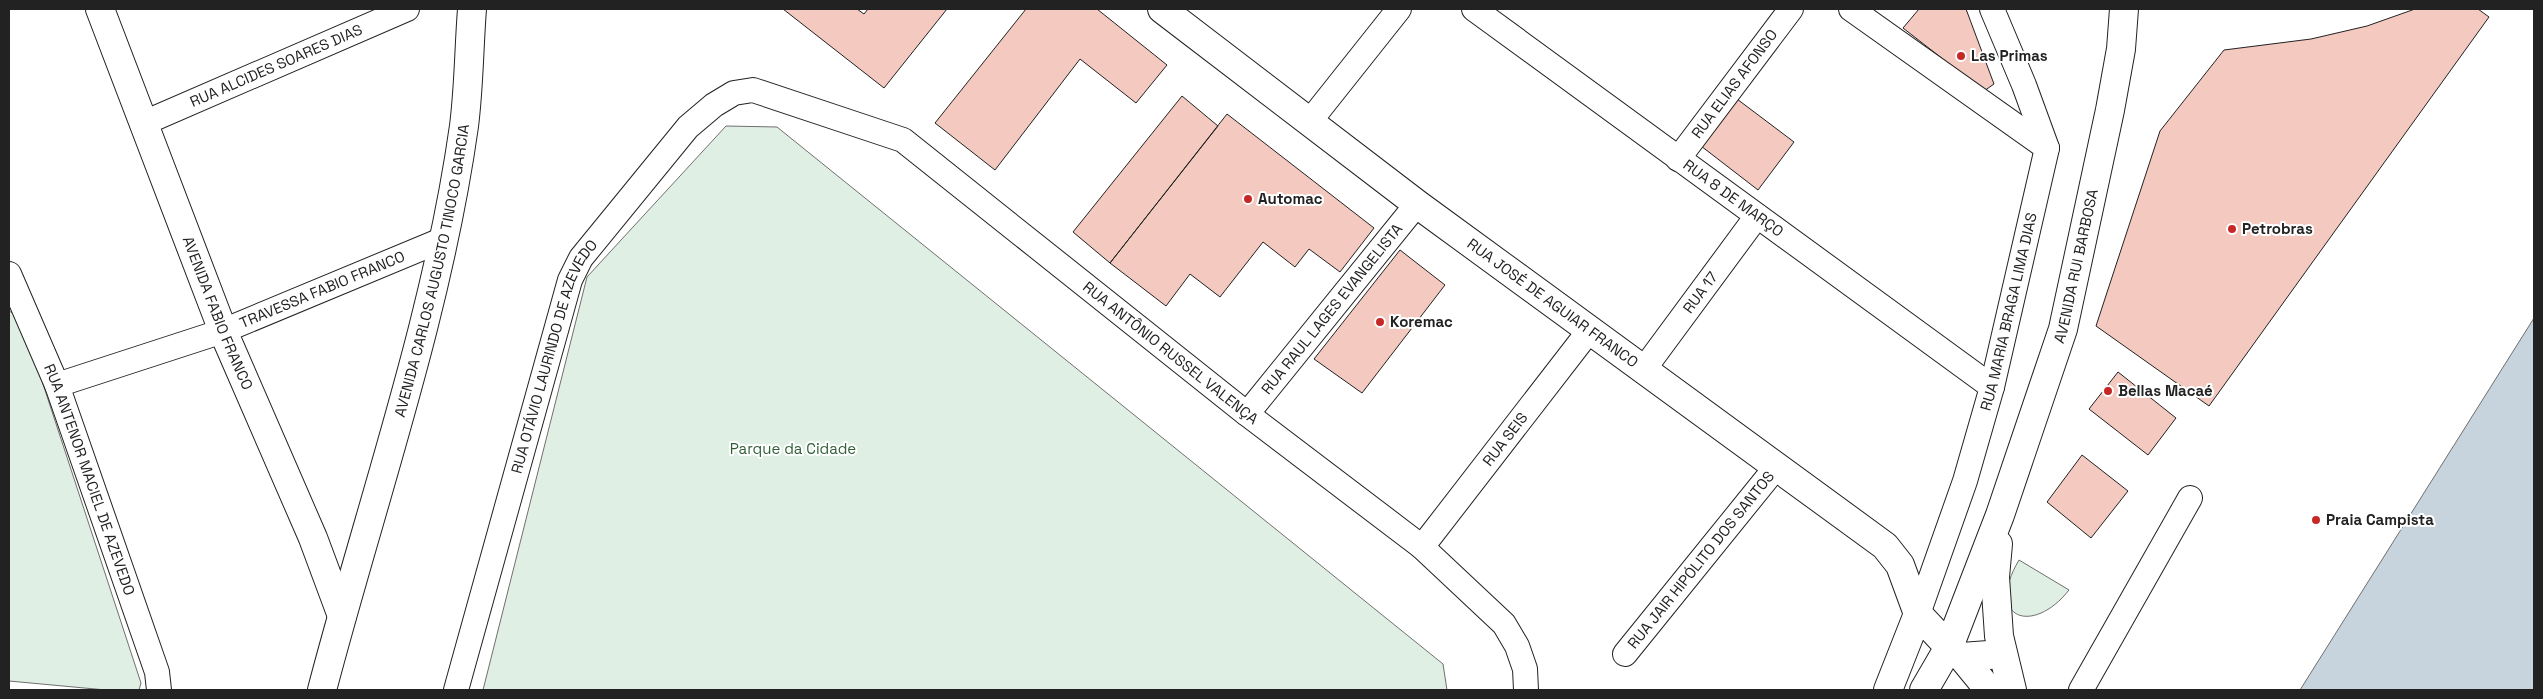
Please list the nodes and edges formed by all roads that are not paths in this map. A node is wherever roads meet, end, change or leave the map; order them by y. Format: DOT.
graph roads {
  1 [pos="100,9"];
  2 [pos="407,9"];
  3 [pos="472,9"];
  4 [pos="1162,9"];
  5 [pos="1399,9"];
  6 [pos="1474,9"];
  7 [pos="1791,9"];
  8 [pos="1851,9"];
  9 [pos="1992,9"];
  10 [pos="2124,9"];
  11 [pos="2024,85"];
  12 [pos="753,90"];
  13 [pos="1994,110"];
  14 [pos="1310,121"];
  15 [pos="144,123"];
  16 [pos="2047,148"];
  17 [pos="1678,159"];
  18 [pos="1416,204"];
  19 [pos="1757,216"];
  20 [pos="444,239"];
  21 [pos="9,274"];
  22 [pos="1588,330"];
  23 [pos="223,331"];
  24 [pos="1644,369"];
  25 [pos="57,385"];
  26 [pos="1992,387"];
  27 [pos="1247,414"];
  28 [pos="1777,466"];
  29 [pos="2190,498"];
  30 [pos="2000,515"];
  31 [pos="366,528"];
  32 [pos="313,538"];
  33 [pos="1422,547"];
  34 [pos="1918,614"];
  35 [pos="342,616"];
  36 [pos="1956,652"];
  37 [pos="1625,654"];
  38 [pos="2002,654"];
  39 [pos="159,690"];
  40 [pos="322,690"];
  41 [pos="456,690"];
  42 [pos="1526,690"];
  43 [pos="1888,690"];
  44 [pos="1924,690"];
  45 [pos="1989,690"];
  46 [pos="2012,690"];
  47 [pos="2081,690"];
  1 -- 15 [label="main road, AVENIDA FABIO FRANCO"];
  2 -- 15 [label="street, RUA ALCIDES SOARES DIAS"];
  3 -- 20 [label="main road, AVENIDA CARLOS AUGUSTO TINOCO GARCIA"];
  4 -- 14 [label="main road, RUA JOSÉ DE AGUIAR FRANCO"];
  5 -- 14 [label="street"];
  6 -- 17 [label="street, RUA 8 DE MARÇO"];
  7 -- 17 [label="street, RUA ELIAS AFONSO"];
  8 -- 13 [label="street"];
  9 -- 11 [label="street"];
  10 -- 30 [label="main road, AVENIDA RUI BARBOSA"];
  11 -- 13 [label="street"];
  11 -- 16 [label="street"];
  12 -- 27 [label="street, RUA ANTÔNIO RUSSEL VALENÇA"];
  12 -- 41 [label="street, RUA OTÁVIO LAURINDO DE AZEVEDO"];
  13 -- 16 [label="street"];
  14 -- 18 [label="main road, RUA JOSÉ DE AGUIAR FRANCO"];
  15 -- 23 [label="main road, AVENIDA FABIO FRANCO"];
  16 -- 26 [label="street, RUA MARIA BRAGA LIMA DIAS"];
  17 -- 19 [label="street, RUA 8 DE MARÇO"];
  18 -- 22 [label="main road, RUA JOSÉ DE AGUIAR FRANCO"];
  18 -- 27 [label="street, RUA RAUL LAGES EVANGELISTA"];
  19 -- 24 [label="street, RUA 17"];
  19 -- 26 [label="street, RUA 8 DE MARÇO"];
  20 -- 23 [label="street, TRAVESSA FABIO FRANCO"];
  20 -- 31 [label="main road, AVENIDA CARLOS AUGUSTO TINOCO GARCIA"];
  21 -- 25 [label="street, RUA ANTENOR MACIEL DE AZEVEDO"];
  22 -- 24 [label="main road, RUA JOSÉ DE AGUIAR FRANCO"];
  22 -- 33 [label="street, RUA SEIS"];
  23 -- 25 [label="street, TRAVESSA FABIO FRANCO"];
  23 -- 32 [label="main road, AVENIDA FABIO FRANCO"];
  24 -- 28 [label="main road, RUA JOSÉ DE AGUIAR FRANCO"];
  25 -- 39 [label="street, RUA ANTENOR MACIEL DE AZEVEDO"];
  26 -- 34 [label="street, RUA MARIA BRAGA LIMA DIAS"];
  27 -- 33 [label="street, RUA ANTÔNIO RUSSEL VALENÇA"];
  28 -- 34 [label="main road, RUA JOSÉ DE AGUIAR FRANCO"];
  28 -- 37 [label="street, RUA JAIR HIPÓLITO DOS SANTOS"];
  29 -- 47 [label="street"];
  30 -- 36 [label="main road"];
  30 -- 38 [label="main road"];
  31 -- 32 [label="main road"];
  31 -- 35 [label="main road, AVENIDA CARLOS AUGUSTO TINOCO GARCIA"];
  32 -- 35 [label="main road, AVENIDA FABIO FRANCO"];
  33 -- 42 [label="street, RUA ANTÔNIO RUSSEL VALENÇA"];
  34 -- 36 [label="main road, RUA JOSÉ DE AGUIAR FRANCO"];
  34 -- 43 [label="main road"];
  35 -- 40 [label="main road"];
  36 -- 38 [label="main road"];
  36 -- 44 [label="main road"];
  36 -- 45 [label="main road, RUA JOSÉ DE AGUIAR FRANCO"];
  38 -- 46 [label="main road"];
}
